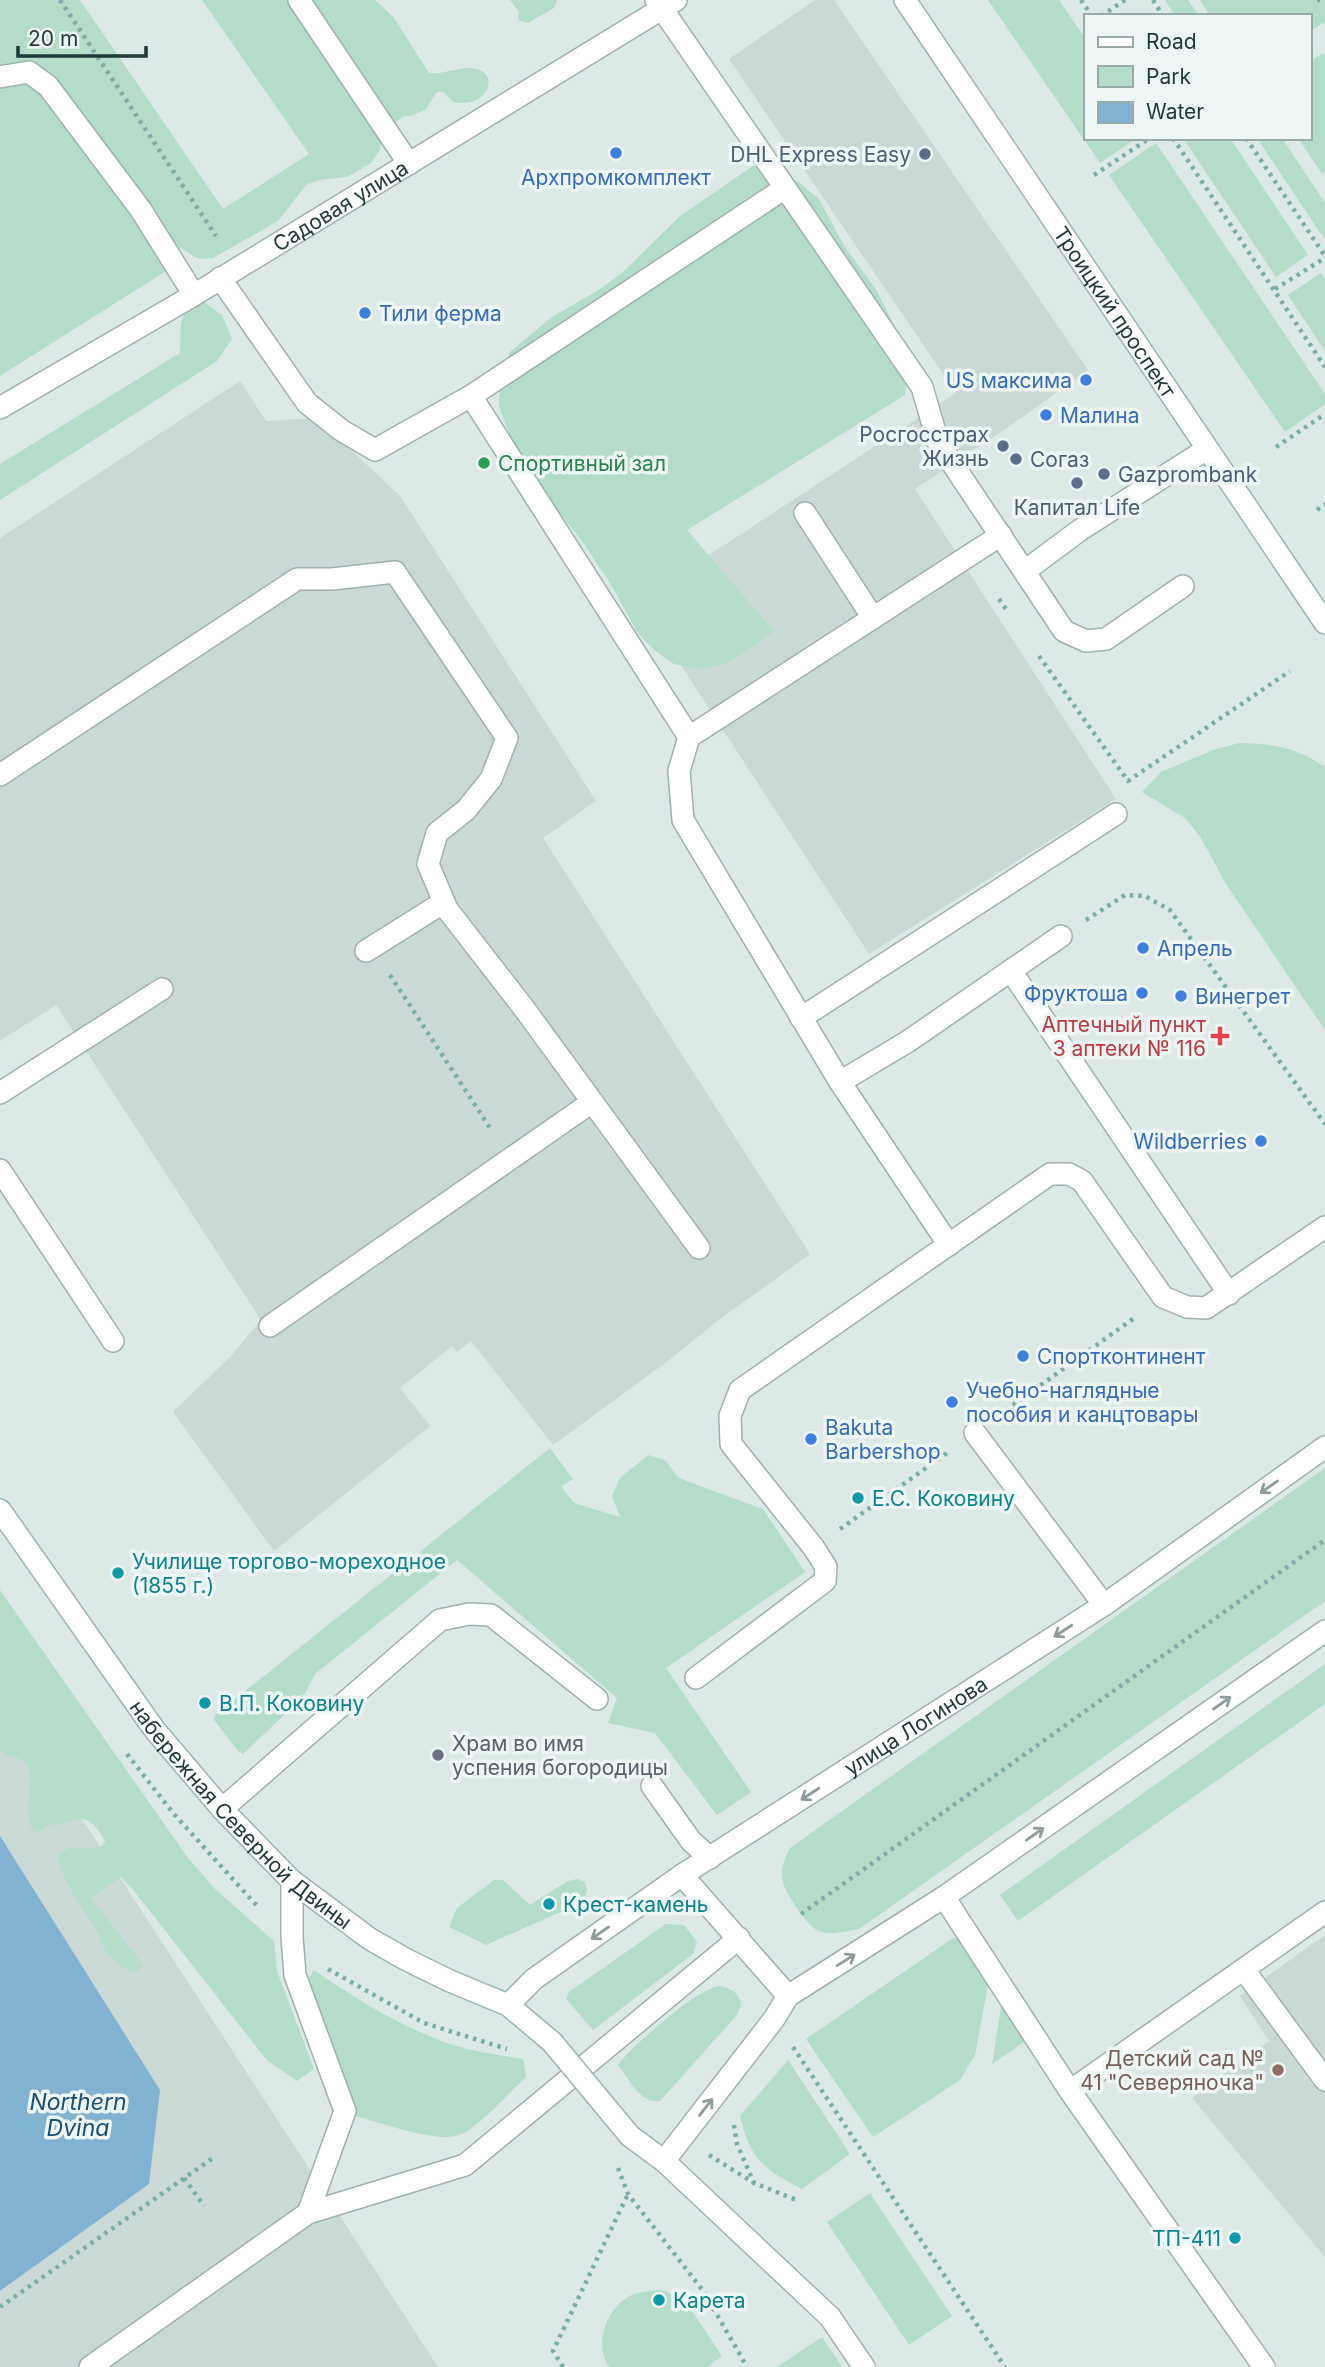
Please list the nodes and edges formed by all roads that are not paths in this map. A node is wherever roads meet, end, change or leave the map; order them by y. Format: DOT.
graph roads {
  1 [pos="299,0"];
  2 [pos="905,0"];
  3 [pos="665,3"];
  4 [pos="0,77"];
  5 [pos="409,164"];
  6 [pos="785,188"];
  7 [pos="220,278"];
  8 [pos="194,295"];
  9 [pos="471,396"];
  10 [pos="0,408"];
  11 [pos="1207,449"];
  12 [pos="805,513"];
  13 [pos="1001,535"];
  14 [pos="1025,571"];
  15 [pos="1183,586"];
  16 [pos="873,618"];
  17 [pos="1325,624"];
  18 [pos="690,737"];
  19 [pos="0,775"];
  20 [pos="1116,814"];
  21 [pos="444,902"];
  22 [pos="1061,936"];
  23 [pos="366,951"];
  24 [pos="1011,971"];
  25 [pos="162,989"];
  26 [pos="801,1018"];
  27 [pos="840,1082"];
  28 [pos="0,1093"];
  29 [pos="592,1102"];
  30 [pos="0,1170"];
  31 [pos="1325,1227"];
  32 [pos="949,1245"];
  33 [pos="699,1248"];
  34 [pos="1229,1294"];
  35 [pos="270,1326"];
  36 [pos="113,1341"];
  37 [pos="975,1433"];
  38 [pos="1325,1447"];
  39 [pos="0,1510"];
  40 [pos="1104,1605"];
  41 [pos="1325,1631"];
  42 [pos="696,1678"];
  43 [pos="597,1699"];
  44 [pos="652,1786"];
  45 [pos="222,1809"];
  46 [pos="710,1858"];
  47 [pos="681,1875"];
  48 [pos="292,1881"];
  49 [pos="944,1897"];
  50 [pos="1325,1912"];
  51 [pos="739,1938"];
  52 [pos="1244,1970"];
  53 [pos="788,1996"];
  54 [pos="508,2005"];
  55 [pos="1325,2080"];
  56 [pos="1070,2091"];
  57 [pos="664,2161"];
  58 [pos="308,2213"];
  59 [pos="90,2367"];
  60 [pos="864,2367"];
  61 [pos="1264,2367"];
  1 -- 5 [label="street"];
  2 -- 11 [label="street, Троицкий проспект"];
  3 -- 5 [label="street, Садовая улица"];
  3 -- 6 [label="street"];
  4 -- 8 [label="street"];
  5 -- 7 [label="street, Садовая улица"];
  6 -- 9 [label="street"];
  6 -- 13 [label="street"];
  7 -- 8 [label="street, Садовая улица"];
  7 -- 9 [label="street"];
  8 -- 10 [label="street, Садовая улица"];
  9 -- 18 [label="street"];
  11 -- 14 [label="street"];
  11 -- 17 [label="street, Троицкий проспект"];
  12 -- 16 [label="street"];
  13 -- 14 [label="street"];
  13 -- 16 [label="street"];
  14 -- 15 [label="street"];
  16 -- 18 [label="street"];
  18 -- 26 [label="street"];
  19 -- 21 [label="street"];
  20 -- 26 [label="street"];
  21 -- 23 [label="street"];
  21 -- 29 [label="street"];
  22 -- 24 [label="street"];
  24 -- 27 [label="street"];
  24 -- 34 [label="street"];
  25 -- 28 [label="street"];
  26 -- 27 [label="street"];
  27 -- 32 [label="street"];
  29 -- 33 [label="street"];
  29 -- 35 [label="street"];
  30 -- 36 [label="street"];
  31 -- 34 [label="street"];
  32 -- 34 [label="street"];
  32 -- 42 [label="street"];
  37 -- 40 [label="street"];
  38 -- 40 [label="street, улица Логинова, one-way"];
  39 -- 45 [label="street, набережная Северной Двины"];
  40 -- 46 [label="street, улица Логинова, one-way"];
  49 -- 41 [label="street, one-way"];
  43 -- 45 [label="street"];
  44 -- 46 [label="street"];
  45 -- 48 [label="street, набережная Северной Двины"];
  46 -- 47 [label="street, улица Логинова"];
  47 -- 51 [label="street"];
  47 -- 54 [label="street, улица Логинова, one-way"];
  48 -- 54 [label="street, набережная Северной Двины"];
  48 -- 58 [label="street"];
  53 -- 49 [label="street, one-way"];
  49 -- 56 [label="street"];
  50 -- 52 [label="street"];
  51 -- 53 [label="street"];
  51 -- 58 [label="street"];
  52 -- 55 [label="street"];
  52 -- 56 [label="street"];
  57 -- 53 [label="street, one-way"];
  54 -- 57 [label="street, набережная Северной Двины, bridge"];
  56 -- 61 [label="street"];
  57 -- 60 [label="street"];
  58 -- 59 [label="street"];
}
